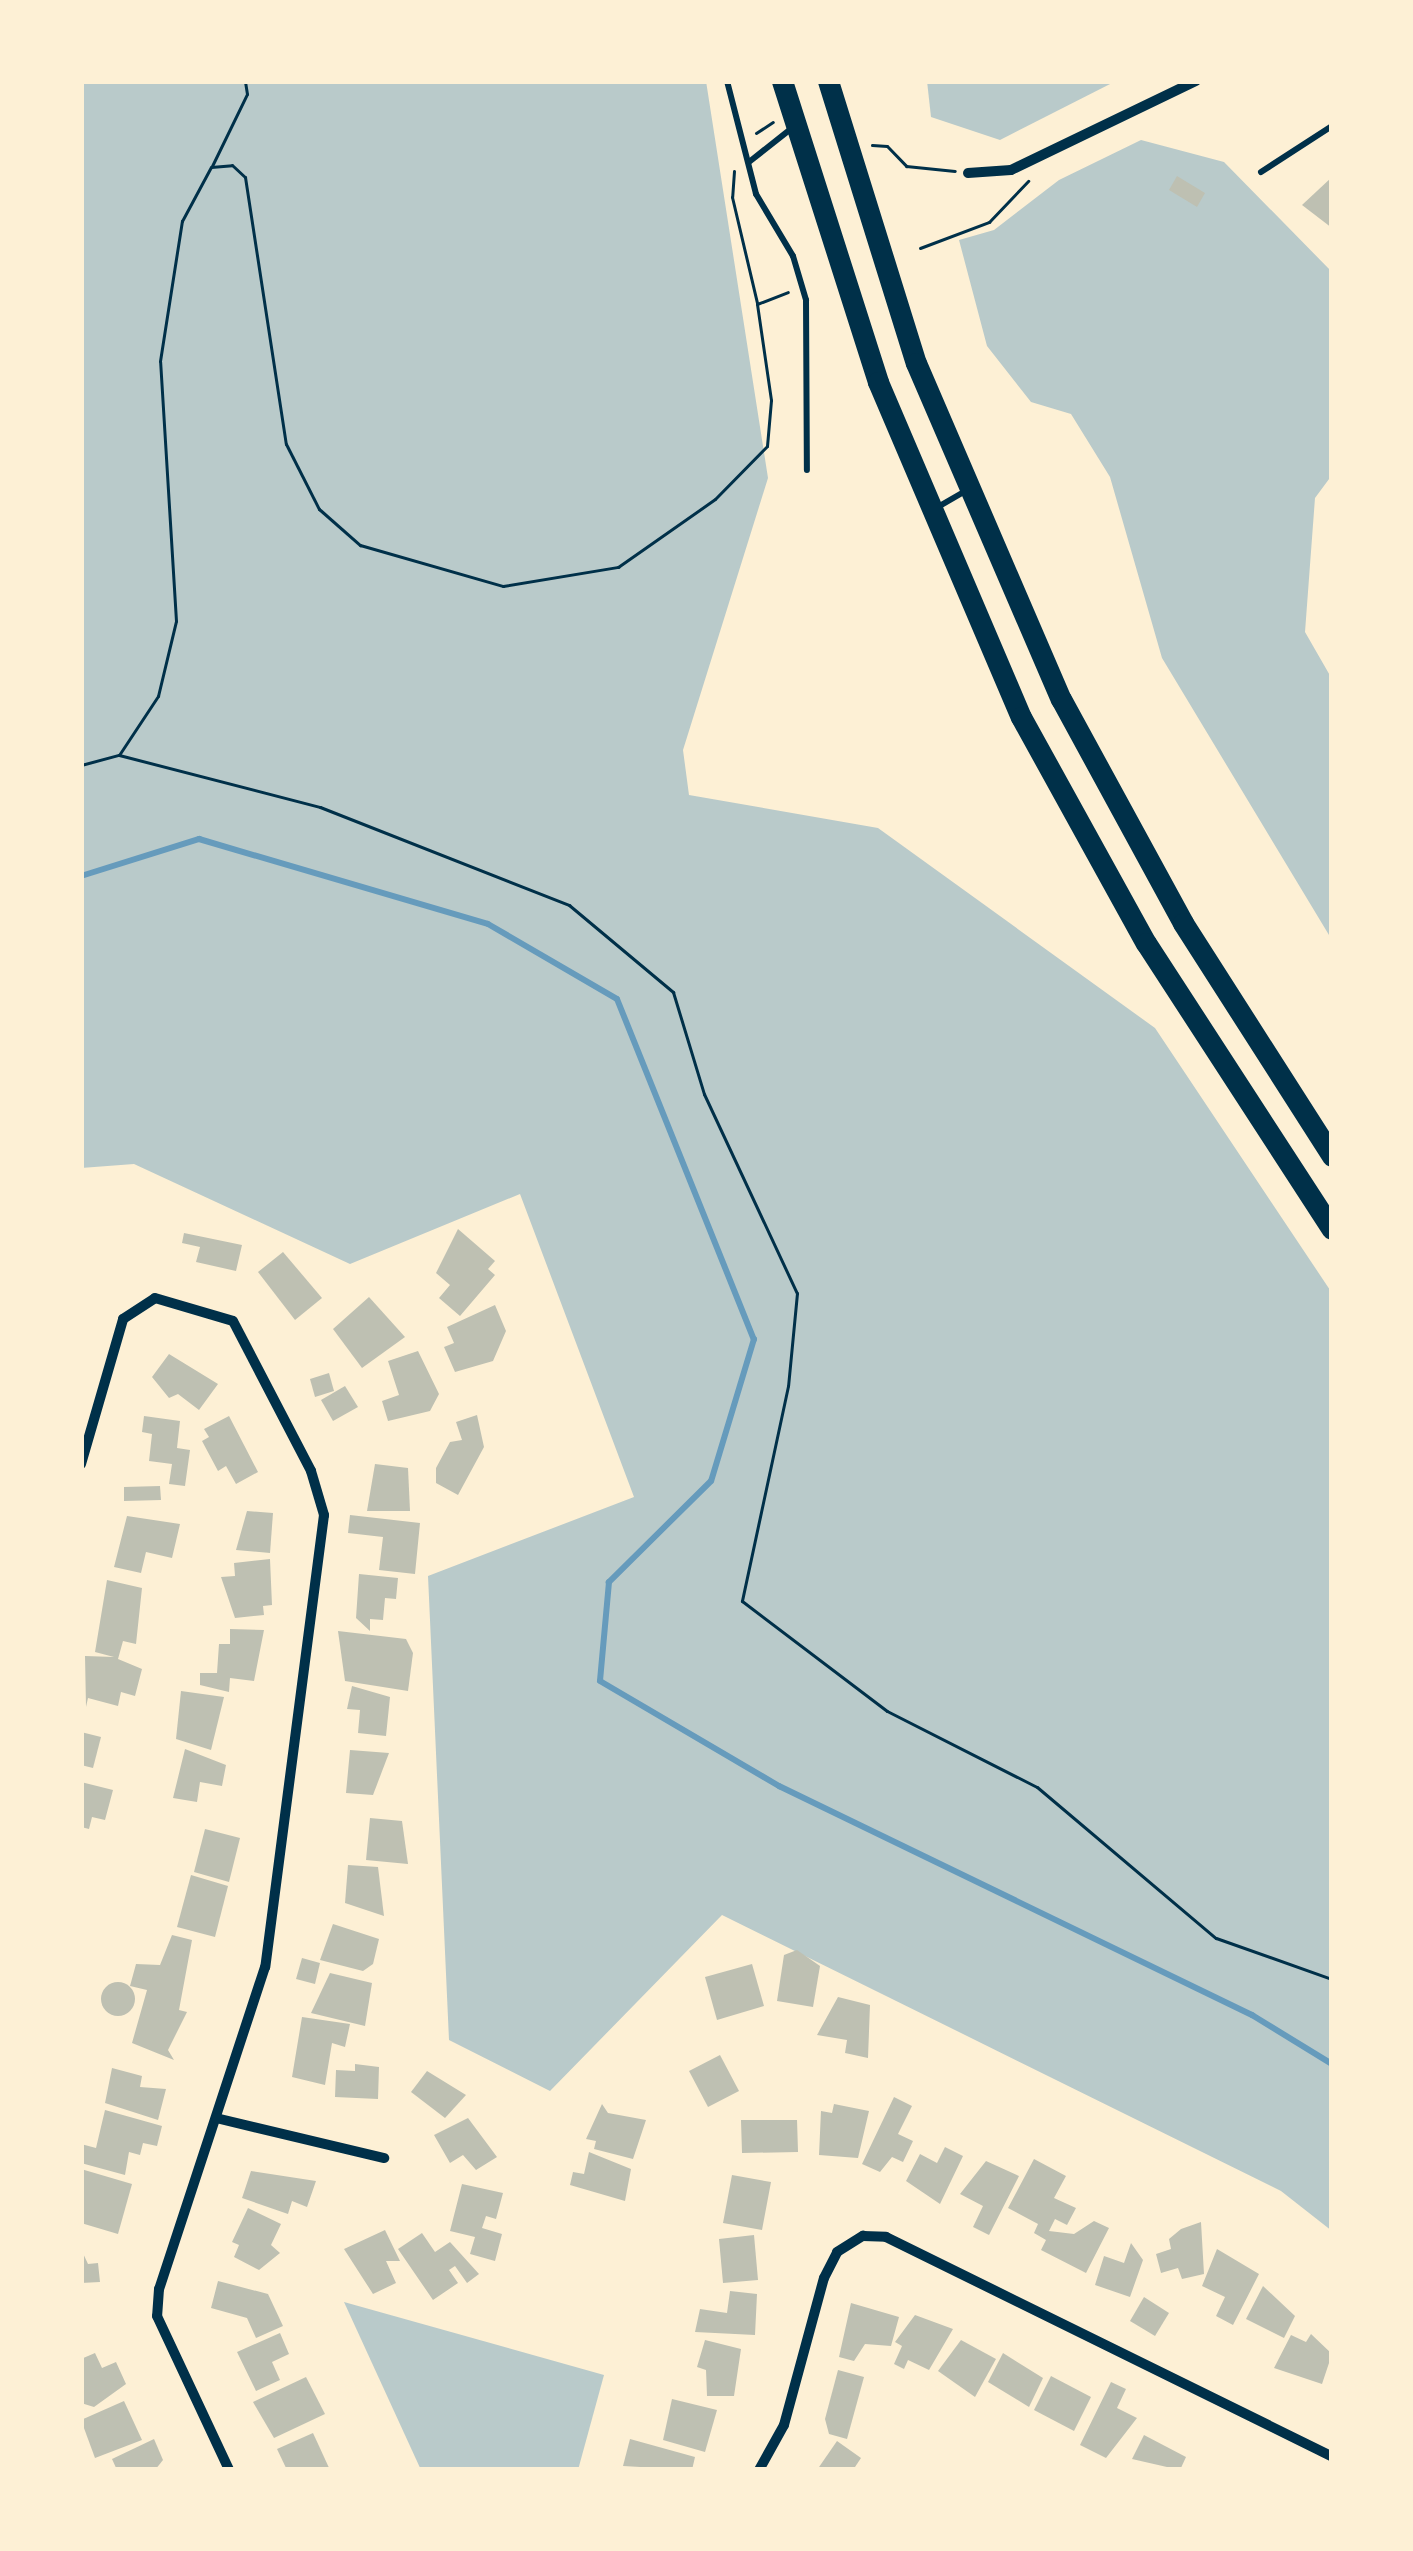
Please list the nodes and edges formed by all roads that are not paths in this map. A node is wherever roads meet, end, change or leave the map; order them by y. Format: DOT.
graph roads {
  1 [pos="727,81"];
  2 [pos="782,81"];
  3 [pos="828,81"];
  4 [pos="1196,81"];
  5 [pos="1332,126"];
  6 [pos="795,127"];
  7 [pos="749,162"];
  8 [pos="968,172"];
  9 [pos="1262,172"];
  10 [pos="807,470"];
  11 [pos="968,490"];
  12 [pos="927,513"];
  13 [pos="1332,1156"];
  14 [pos="1332,1229"];
  15 [pos="87,1416"];
  16 [pos="81,1464"];
  17 [pos="216,2117"];
  18 [pos="385,2158"];
  19 [pos="1332,2456"];
  20 [pos="230,2470"];
  21 [pos="759,2470"];
  1 -- 7 [label="lane"];
  2 -- 6 [label="highway"];
  3 -- 11 [label="highway"];
  4 -- 8 [label="street"];
  5 -- 9 [label="lane"];
  6 -- 7 [label="lane"];
  6 -- 12 [label="highway"];
  7 -- 10 [label="lane"];
  11 -- 12 [label="lane"];
  11 -- 13 [label="highway"];
  12 -- 14 [label="highway"];
  15 -- 16 [label="street"];
  15 -- 17 [label="street"];
  17 -- 18 [label="street"];
  17 -- 20 [label="street"];
  19 -- 21 [label="street"];
}
